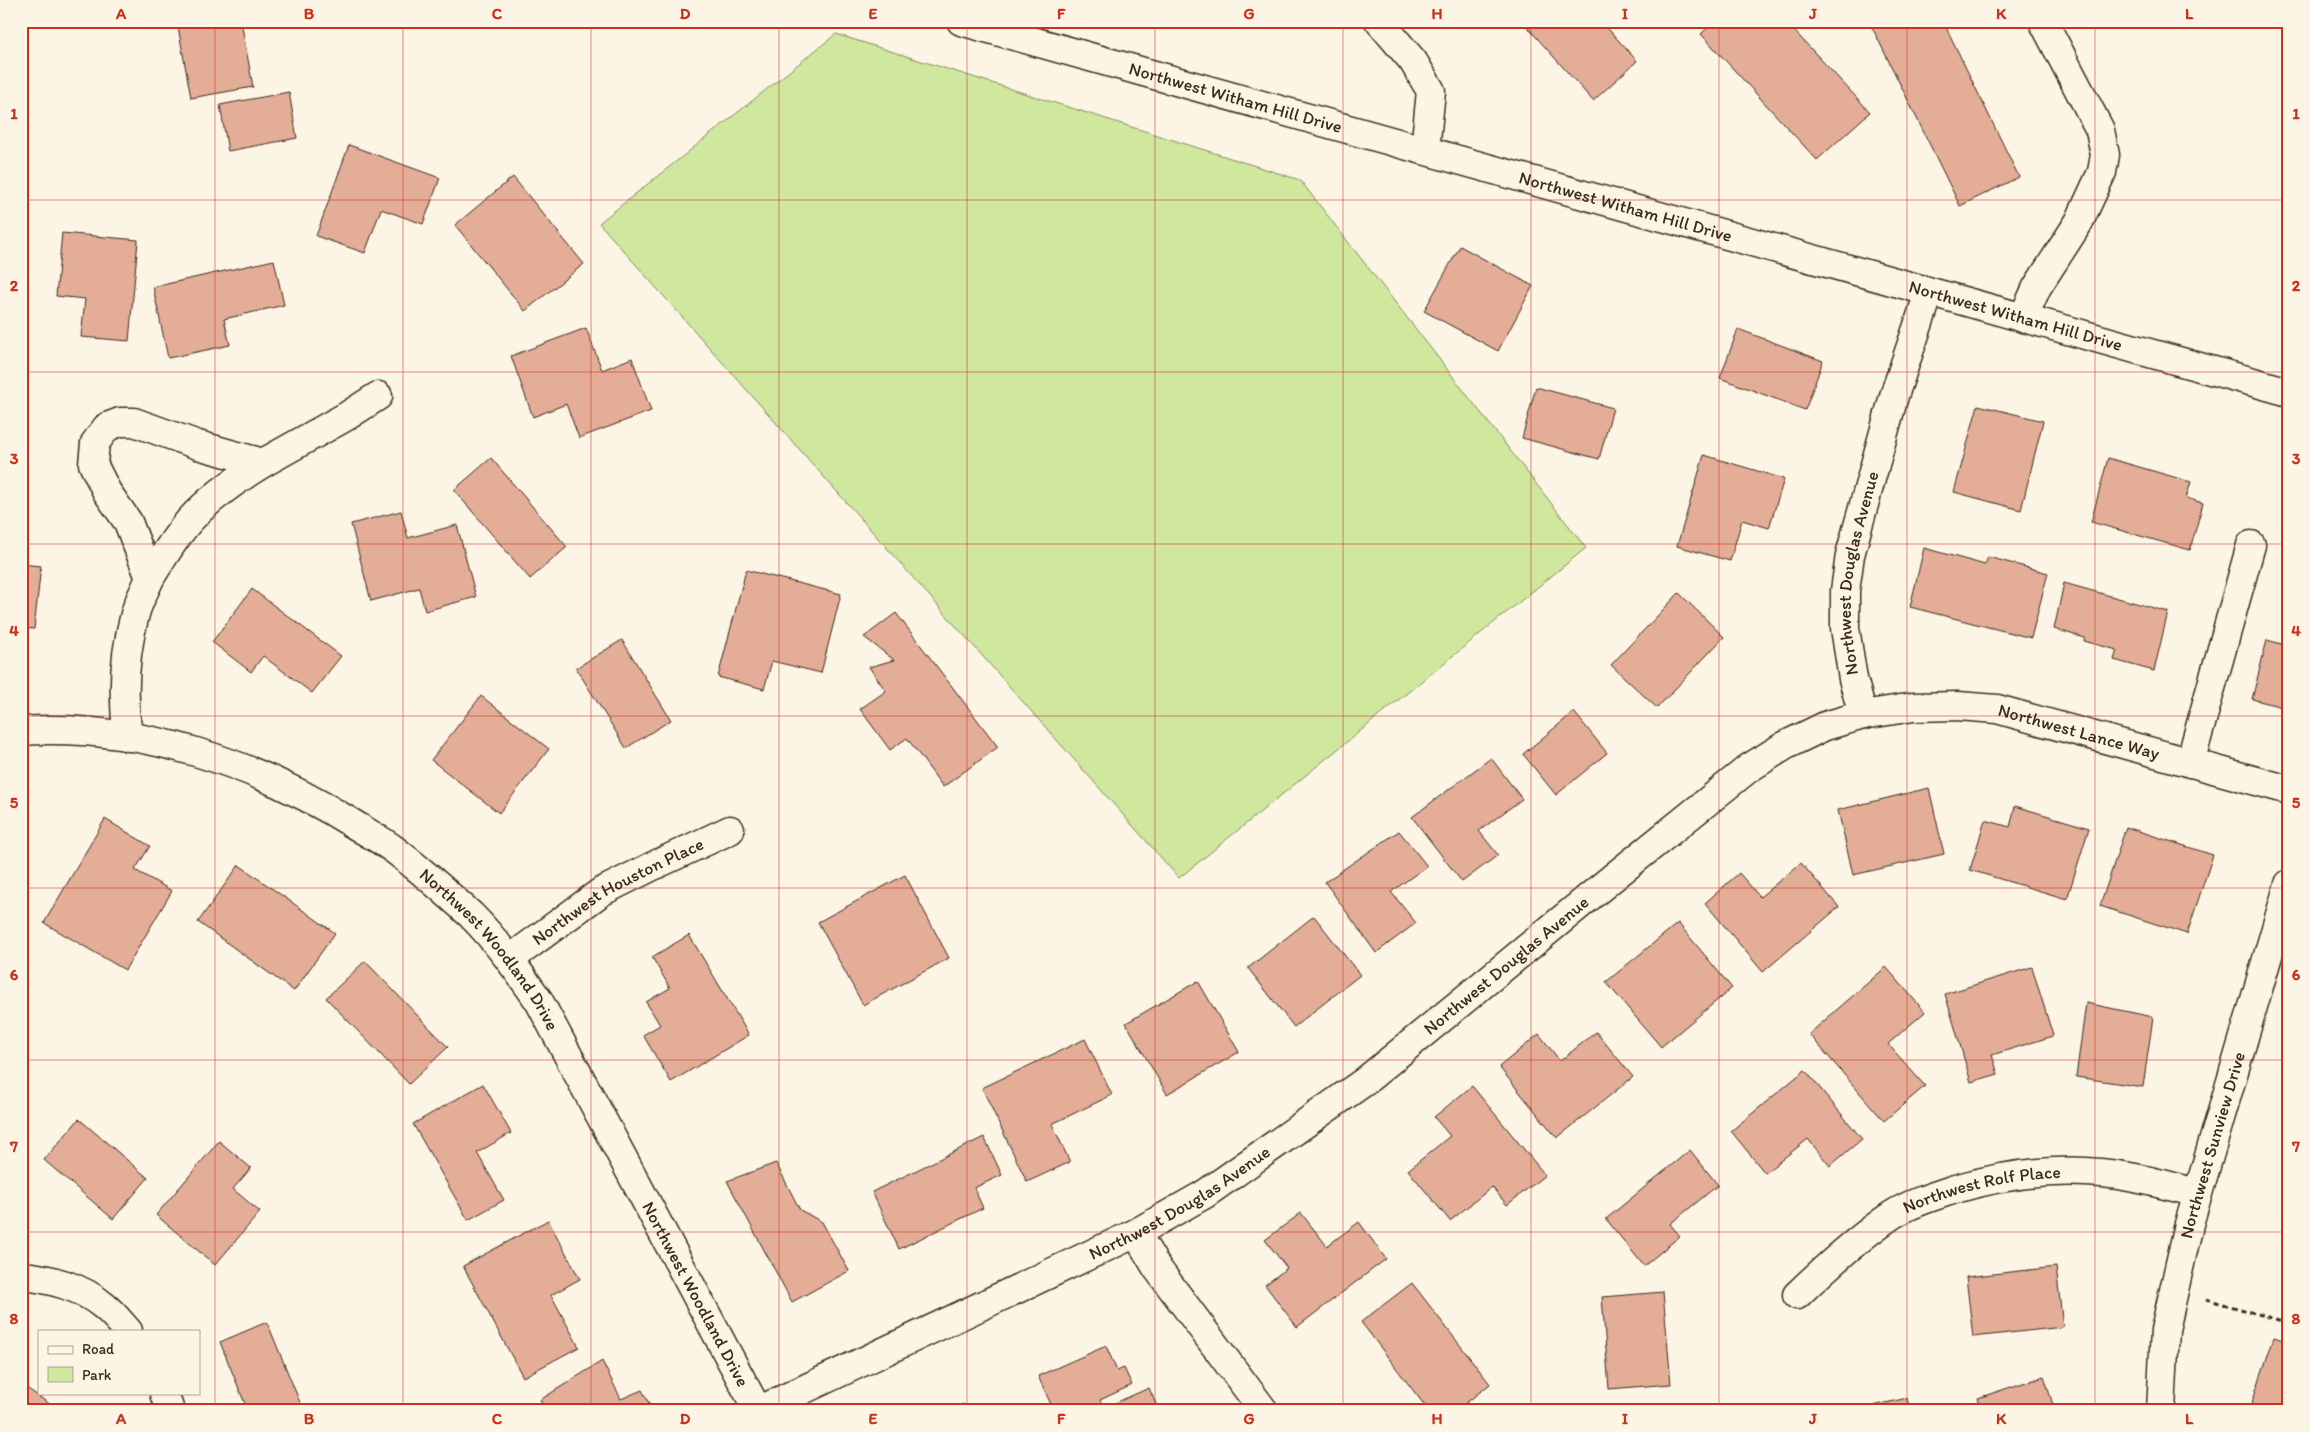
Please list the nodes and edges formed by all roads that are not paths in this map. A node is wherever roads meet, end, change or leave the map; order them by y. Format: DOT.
graph roads {
  1 [pos="1379,21"];
  2 [pos="2043,21"];
  3 [pos="979,24"];
  4 [pos="1425,150"];
  5 [pos="1929,293"];
  6 [pos="2023,318"];
  7 [pos="2289,392"];
  8 [pos="378,396"];
  9 [pos="263,463"];
  10 [pos="2251,545"];
  11 [pos="150,578"];
  12 [pos="1864,715"];
  13 [pos="21,731"];
  14 [pos="128,737"];
  15 [pos="2190,762"];
  16 [pos="2289,790"];
  17 [pos="730,830"];
  18 [pos="2289,884"];
  19 [pos="510,959"];
  20 [pos="2198,1193"];
  21 [pos="1136,1233"];
  22 [pos="21,1276"];
  23 [pos="1796,1296"];
  24 [pos="127,1330"];
  25 [pos="164,1394"];
  26 [pos="170,1411"];
  27 [pos="758,1411"];
  28 [pos="1264,1411"];
  29 [pos="2161,1411"];
  1 -- 4 [label="street"];
  2 -- 6 [label="street"];
  3 -- 4 [label="street, Northwest Witham Hill Drive"];
  4 -- 5 [label="street, Northwest Witham Hill Drive"];
  5 -- 6 [label="street, Northwest Witham Hill Drive"];
  5 -- 12 [label="street, Northwest Douglas Avenue"];
  6 -- 7 [label="street, Northwest Witham Hill Drive"];
  8 -- 9 [label="street"];
  9 -- 11 [label="street"];
  9 -- 11 [label="street"];
  10 -- 15 [label="street"];
  11 -- 14 [label="street"];
  12 -- 15 [label="street, Northwest Lance Way"];
  12 -- 21 [label="street, Northwest Douglas Avenue"];
  13 -- 14 [label="street, Northwest Woodland Drive"];
  14 -- 19 [label="street, Northwest Woodland Drive"];
  15 -- 16 [label="street, Northwest Lance Way"];
  17 -- 19 [label="street, Northwest Houston Place"];
  18 -- 20 [label="street, Northwest Sunview Drive"];
  19 -- 27 [label="street, Northwest Woodland Drive"];
  20 -- 23 [label="street, Northwest Rolf Place"];
  20 -- 29 [label="street, Northwest Sunview Drive"];
  21 -- 27 [label="street, Northwest Douglas Avenue"];
  21 -- 28 [label="street"];
  22 -- 24 [label="street"];
  25 -- 26 [label="street"];
}
